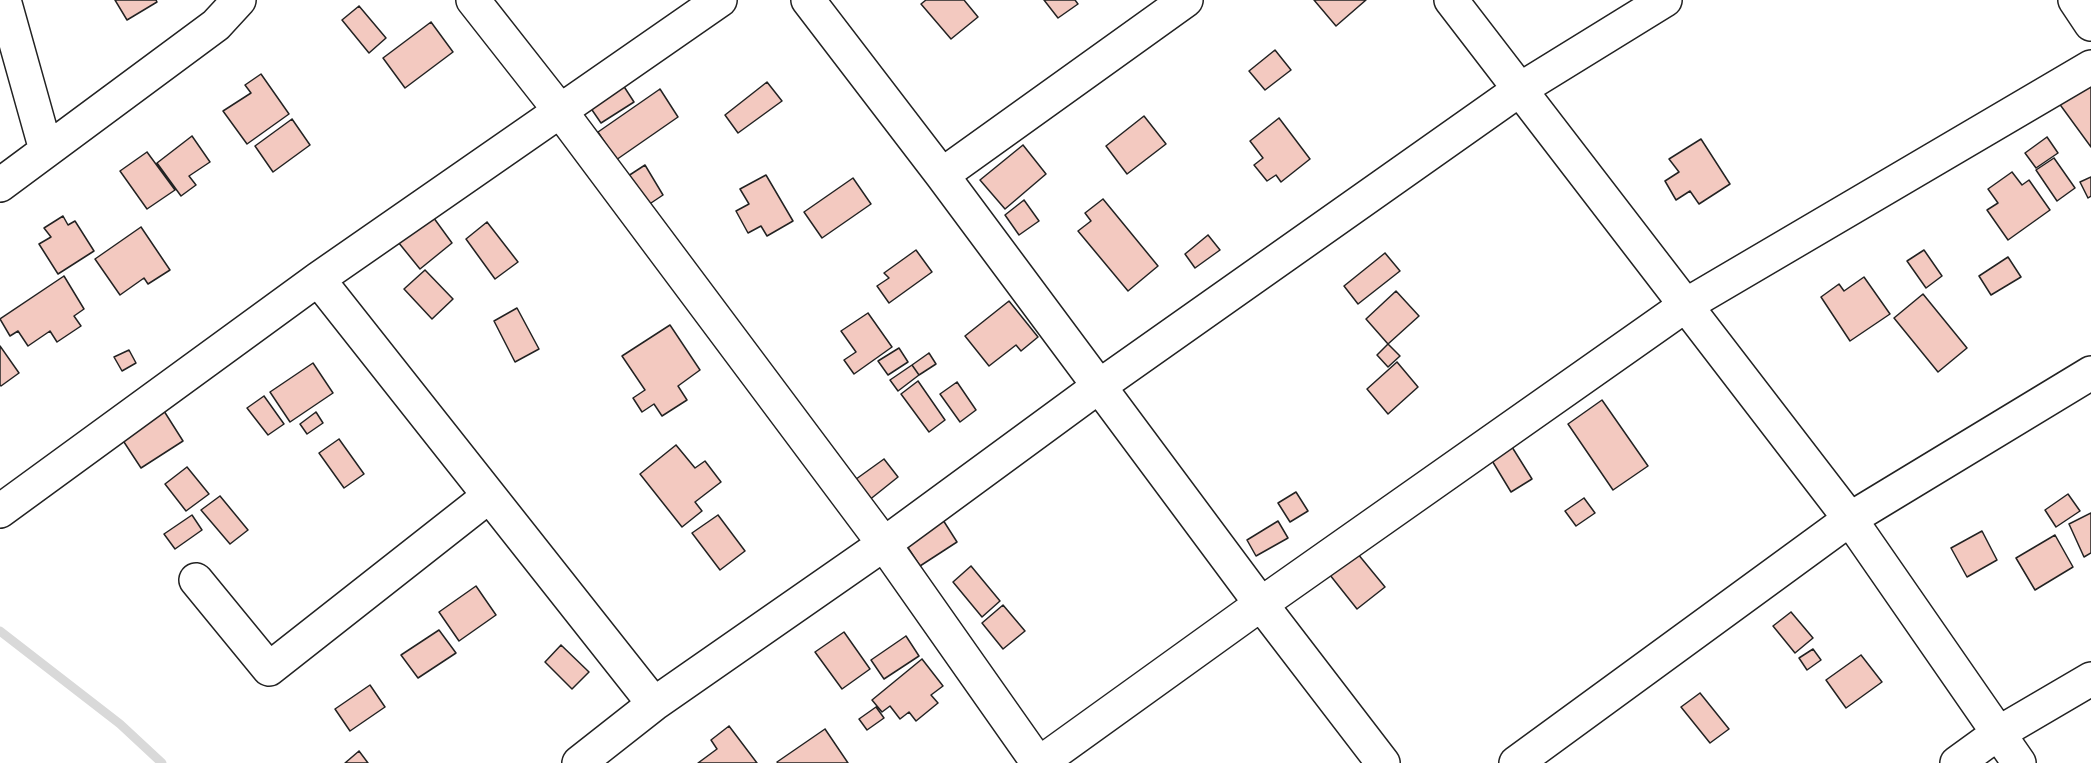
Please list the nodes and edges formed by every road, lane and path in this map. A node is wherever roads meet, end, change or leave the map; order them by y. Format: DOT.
graph roads {
  1 [pos="4,0"];
  2 [pos="239,0"];
  3 [pos="473,0"];
  4 [pos="720,0"];
  5 [pos="807,0"];
  6 [pos="1186,0"];
  7 [pos="1451,0"];
  8 [pos="1665,0"];
  9 [pos="2075,0"];
  10 [pos="2091,24"];
  11 [pos="2091,67"];
  12 [pos="1519,90"];
  13 [pos="561,112"];
  14 [pos="46,150"];
  15 [pos="942,175"];
  16 [pos="0,185"];
  17 [pos="318,279"];
  18 [pos="1686,305"];
  19 [pos="2091,372"];
  20 [pos="1098,387"];
  21 [pos="489,496"];
  22 [pos="0,511"];
  23 [pos="1850,519"];
  24 [pos="884,544"];
  25 [pos="196,580"];
  26 [pos="1261,604"];
  27 [pos="2091,679"];
  28 [pos="654,704"];
  29 [pos="1997,734"];
  30 [pos="579,763"];
  31 [pos="1039,763"];
  32 [pos="1383,763"];
  33 [pos="1516,763"];
  34 [pos="1957,763"];
  35 [pos="2019,763"];
  1 -- 14 [label="street"];
  2 -- 14 [label="street"];
  3 -- 13 [label="street"];
  4 -- 13 [label="street"];
  5 -- 15 [label="street"];
  6 -- 15 [label="street"];
  7 -- 12 [label="street"];
  8 -- 12 [label="street"];
  9 -- 10 [label="street"];
  11 -- 18 [label="street"];
  12 -- 18 [label="street"];
  12 -- 20 [label="street"];
  13 -- 17 [label="street"];
  13 -- 24 [label="street"];
  14 -- 16 [label="street"];
  15 -- 20 [label="street"];
  17 -- 21 [label="street"];
  17 -- 22 [label="street"];
  18 -- 23 [label="street"];
  18 -- 26 [label="street"];
  19 -- 23 [label="street"];
  20 -- 24 [label="street"];
  20 -- 26 [label="street"];
  21 -- 25 [label="street"];
  21 -- 28 [label="street"];
  23 -- 29 [label="street"];
  23 -- 33 [label="street"];
  24 -- 28 [label="street"];
  24 -- 31 [label="street"];
  26 -- 31 [label="street"];
  26 -- 32 [label="street"];
  27 -- 29 [label="street"];
  28 -- 30 [label="street"];
  29 -- 34 [label="street"];
  29 -- 35 [label="street"];
}
